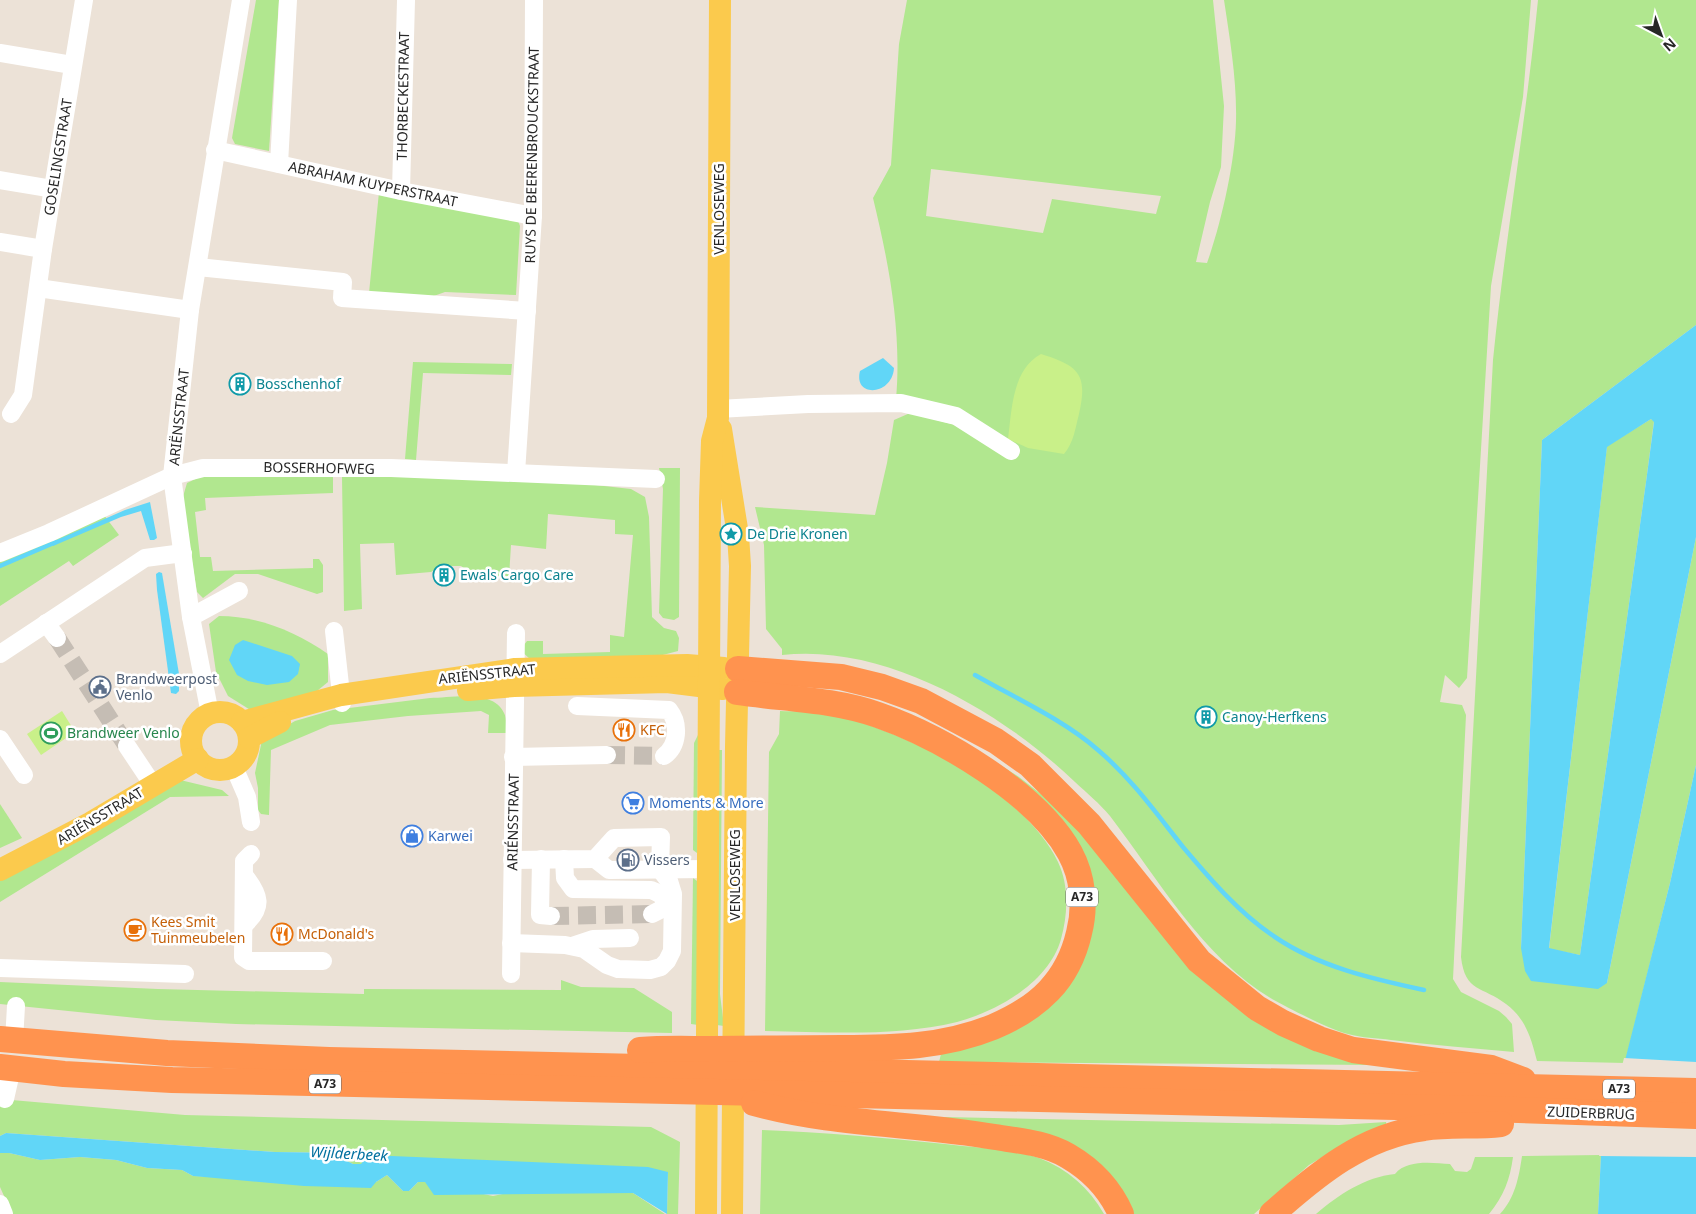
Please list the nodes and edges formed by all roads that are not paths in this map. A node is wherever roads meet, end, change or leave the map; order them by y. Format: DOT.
graph roads {
  1 [pos="84,0"];
  2 [pos="241,0"];
  3 [pos="288,0"];
  4 [pos="406,0"];
  5 [pos="534,0"];
  6 [pos="720,0"];
  7 [pos="0,53"];
  8 [pos="72,65"];
  9 [pos="215,150"];
  10 [pos="279,164"];
  11 [pos="0,180"];
  12 [pos="53,189"];
  13 [pos="401,191"];
  14 [pos="532,216"];
  15 [pos="0,242"];
  16 [pos="43,249"];
  17 [pos="198,267"];
  18 [pos="38,288"];
  19 [pos="190,310"];
  20 [pos="527,311"];
  21 [pos="718,413"];
  22 [pos="11,414"];
  23 [pos="1011,451"];
  24 [pos="516,473"];
  25 [pos="172,476"];
  26 [pos="656,479"];
  27 [pos="0,553"];
  28 [pos="182,553"];
  29 [pos="239,591"];
  30 [pos="191,617"];
  31 [pos="46,623"];
  32 [pos="334,631"];
  33 [pos="516,633"];
  34 [pos="57,638"];
  35 [pos="0,654"];
  36 [pos="709,676"];
  37 [pos="515,677"];
  38 [pos="737,680"];
  39 [pos="341,699"];
  40 [pos="577,706"];
  41 [pos="210,714"];
  42 [pos="246,730"];
  43 [pos="0,739"];
  44 [pos="127,746"];
  45 [pos="195,752"];
  46 [pos="607,755"];
  47 [pos="514,756"];
  48 [pos="664,756"];
  49 [pos="234,767"];
  50 [pos="24,775"];
  51 [pos="149,780"];
  52 [pos="251,822"];
  53 [pos="251,854"];
  54 [pos="0,859"];
  55 [pos="570,859"];
  56 [pos="595,859"];
  57 [pos="512,860"];
  58 [pos="541,860"];
  59 [pos="660,869"];
  60 [pos="707,869"];
  61 [pos="0,870"];
  62 [pos="652,914"];
  63 [pos="551,916"];
  64 [pos="630,938"];
  65 [pos="511,943"];
  66 [pos="572,946"];
  67 [pos="323,961"];
  68 [pos="0,968"];
  69 [pos="185,974"];
  70 [pos="511,974"];
  71 [pos="16,1006"];
  72 [pos="7,1040"];
  73 [pos="795,1059"];
  74 [pos="6,1067"];
  75 [pos="651,1069"];
  76 [pos="1696,1091"];
  77 [pos="1489,1097"];
  78 [pos="5,1099"];
  79 [pos="793,1104"];
  80 [pos="1696,1116"];
  81 [pos="0,1204"];
  82 [pos="4,1214"];
  83 [pos="706,1214"];
  84 [pos="732,1214"];
  85 [pos="1121,1214"];
  86 [pos="1272,1214"];
  1 -- 8 [label="street, GOSELINGSTRAAT"];
  2 -- 9 [label="street, ARIËNSSTRAAT"];
  3 -- 10 [label="street"];
  4 -- 13 [label="street, THORBECKESTRAAT"];
  5 -- 14 [label="street, RUYS DE BEERENBROUCKSTRAAT"];
  6 -- 21 [label="main road, VENLOSEWEG"];
  7 -- 8 [label="street"];
  8 -- 12 [label="street, GOSELINGSTRAAT"];
  9 -- 10 [label="street, ABRAHAM KUYPERSTRAAT"];
  9 -- 17 [label="street, ARIËNSSTRAAT"];
  10 -- 13 [label="street, ABRAHAM KUYPERSTRAAT"];
  11 -- 12 [label="street"];
  12 -- 16 [label="street, GOSELINGSTRAAT"];
  13 -- 14 [label="street, ABRAHAM KUYPERSTRAAT"];
  14 -- 20 [label="street, RUYS DE BEERENBROUCKSTRAAT"];
  15 -- 16 [label="street"];
  16 -- 18 [label="street, GOSELINGSTRAAT"];
  17 -- 19 [label="street, ARIËNSSTRAAT"];
  17 -- 20 [label="street"];
  18 -- 19 [label="street"];
  18 -- 22 [label="street, GOSELINGSTRAAT"];
  19 -- 25 [label="street, ARIËNSSTRAAT"];
  20 -- 24 [label="street, RUYS DE BEERENBROUCKSTRAAT"];
  21 -- 23 [label="street"];
  21 -- 36 [label="main road, VENLOSEWEG"];
  21 -- 38 [label="main road, VENLOSEWEG"];
  24 -- 25 [label="street, BOSSERHOFWEG"];
  24 -- 26 [label="street, BOSSERHOFWEG"];
  25 -- 27 [label="street, BOSSERHOFWEG"];
  25 -- 28 [label="street, ARIËNSSTRAAT"];
  28 -- 30 [label="street, ARIËNSSTRAAT"];
  28 -- 31 [label="street"];
  29 -- 30 [label="street"];
  30 -- 41 [label="street, ARIËNSSTRAAT"];
  31 -- 34 [label="street"];
  31 -- 35 [label="street"];
  32 -- 39 [label="street"];
  33 -- 37 [label="street, ARIÉNSSTRAAT"];
  36 -- 37 [label="main road, ARIËNSSTRAAT"];
  36 -- 38 [label="main road, ARIËNSSTRAAT"];
  36 -- 60 [label="main road, VENLOSEWEG"];
  37 -- 39 [label="main road, ARIËNSSTRAAT"];
  37 -- 47 [label="street, ARIÉNSSTRAAT"];
  38 -- 73 [label="highway, A73"];
  38 -- 77 [label="highway, A73"];
  38 -- 84 [label="main road, VENLOSEWEG"];
  39 -- 42 [label="main road, ARIËNSSTRAAT"];
  40 -- 48 [label="street"];
  41 -- 42 [label="main road"];
  41 -- 45 [label="main road"];
  42 -- 49 [label="main road"];
  43 -- 50 [label="street"];
  44 -- 51 [label="street"];
  45 -- 49 [label="main road"];
  45 -- 51 [label="main road, ARIËNSSTRAAT"];
  46 -- 47 [label="street"];
  47 -- 57 [label="street, ARIÉNSSTRAAT"];
  49 -- 52 [label="street"];
  51 -- 54 [label="main road, ARIËNSSTRAAT"];
  51 -- 61 [label="main road, ARIËNSSTRAAT"];
  53 -- 67 [label="street"];
  55 -- 56 [label="street"];
  55 -- 58 [label="street"];
  55 -- 62 [label="street"];
  56 -- 59 [label="street"];
  56 -- 59 [label="street"];
  57 -- 58 [label="street"];
  57 -- 65 [label="street, ARIÉNSSTRAAT"];
  58 -- 63 [label="street"];
  59 -- 60 [label="street"];
  59 -- 66 [label="street"];
  60 -- 83 [label="main road, VENLOSEWEG"];
  64 -- 66 [label="street"];
  65 -- 66 [label="street"];
  65 -- 70 [label="street, ARIÉNSSTRAAT"];
  68 -- 69 [label="street"];
  71 -- 72 [label="street"];
  72 -- 75 [label="highway, A73"];
  73 -- 75 [label="highway, A73"];
  73 -- 77 [label="highway, A73"];
  74 -- 75 [label="highway, A73"];
  74 -- 78 [label="street"];
  75 -- 79 [label="highway, A73"];
  76 -- 77 [label="highway, ZUIDERBRUG / A73"];
  77 -- 79 [label="highway, A73"];
  77 -- 80 [label="highway, ZUIDERBRUG / A73"];
  77 -- 86 [label="highway, A73"];
  79 -- 85 [label="highway, A73"];
  81 -- 82 [label="street"];
}
